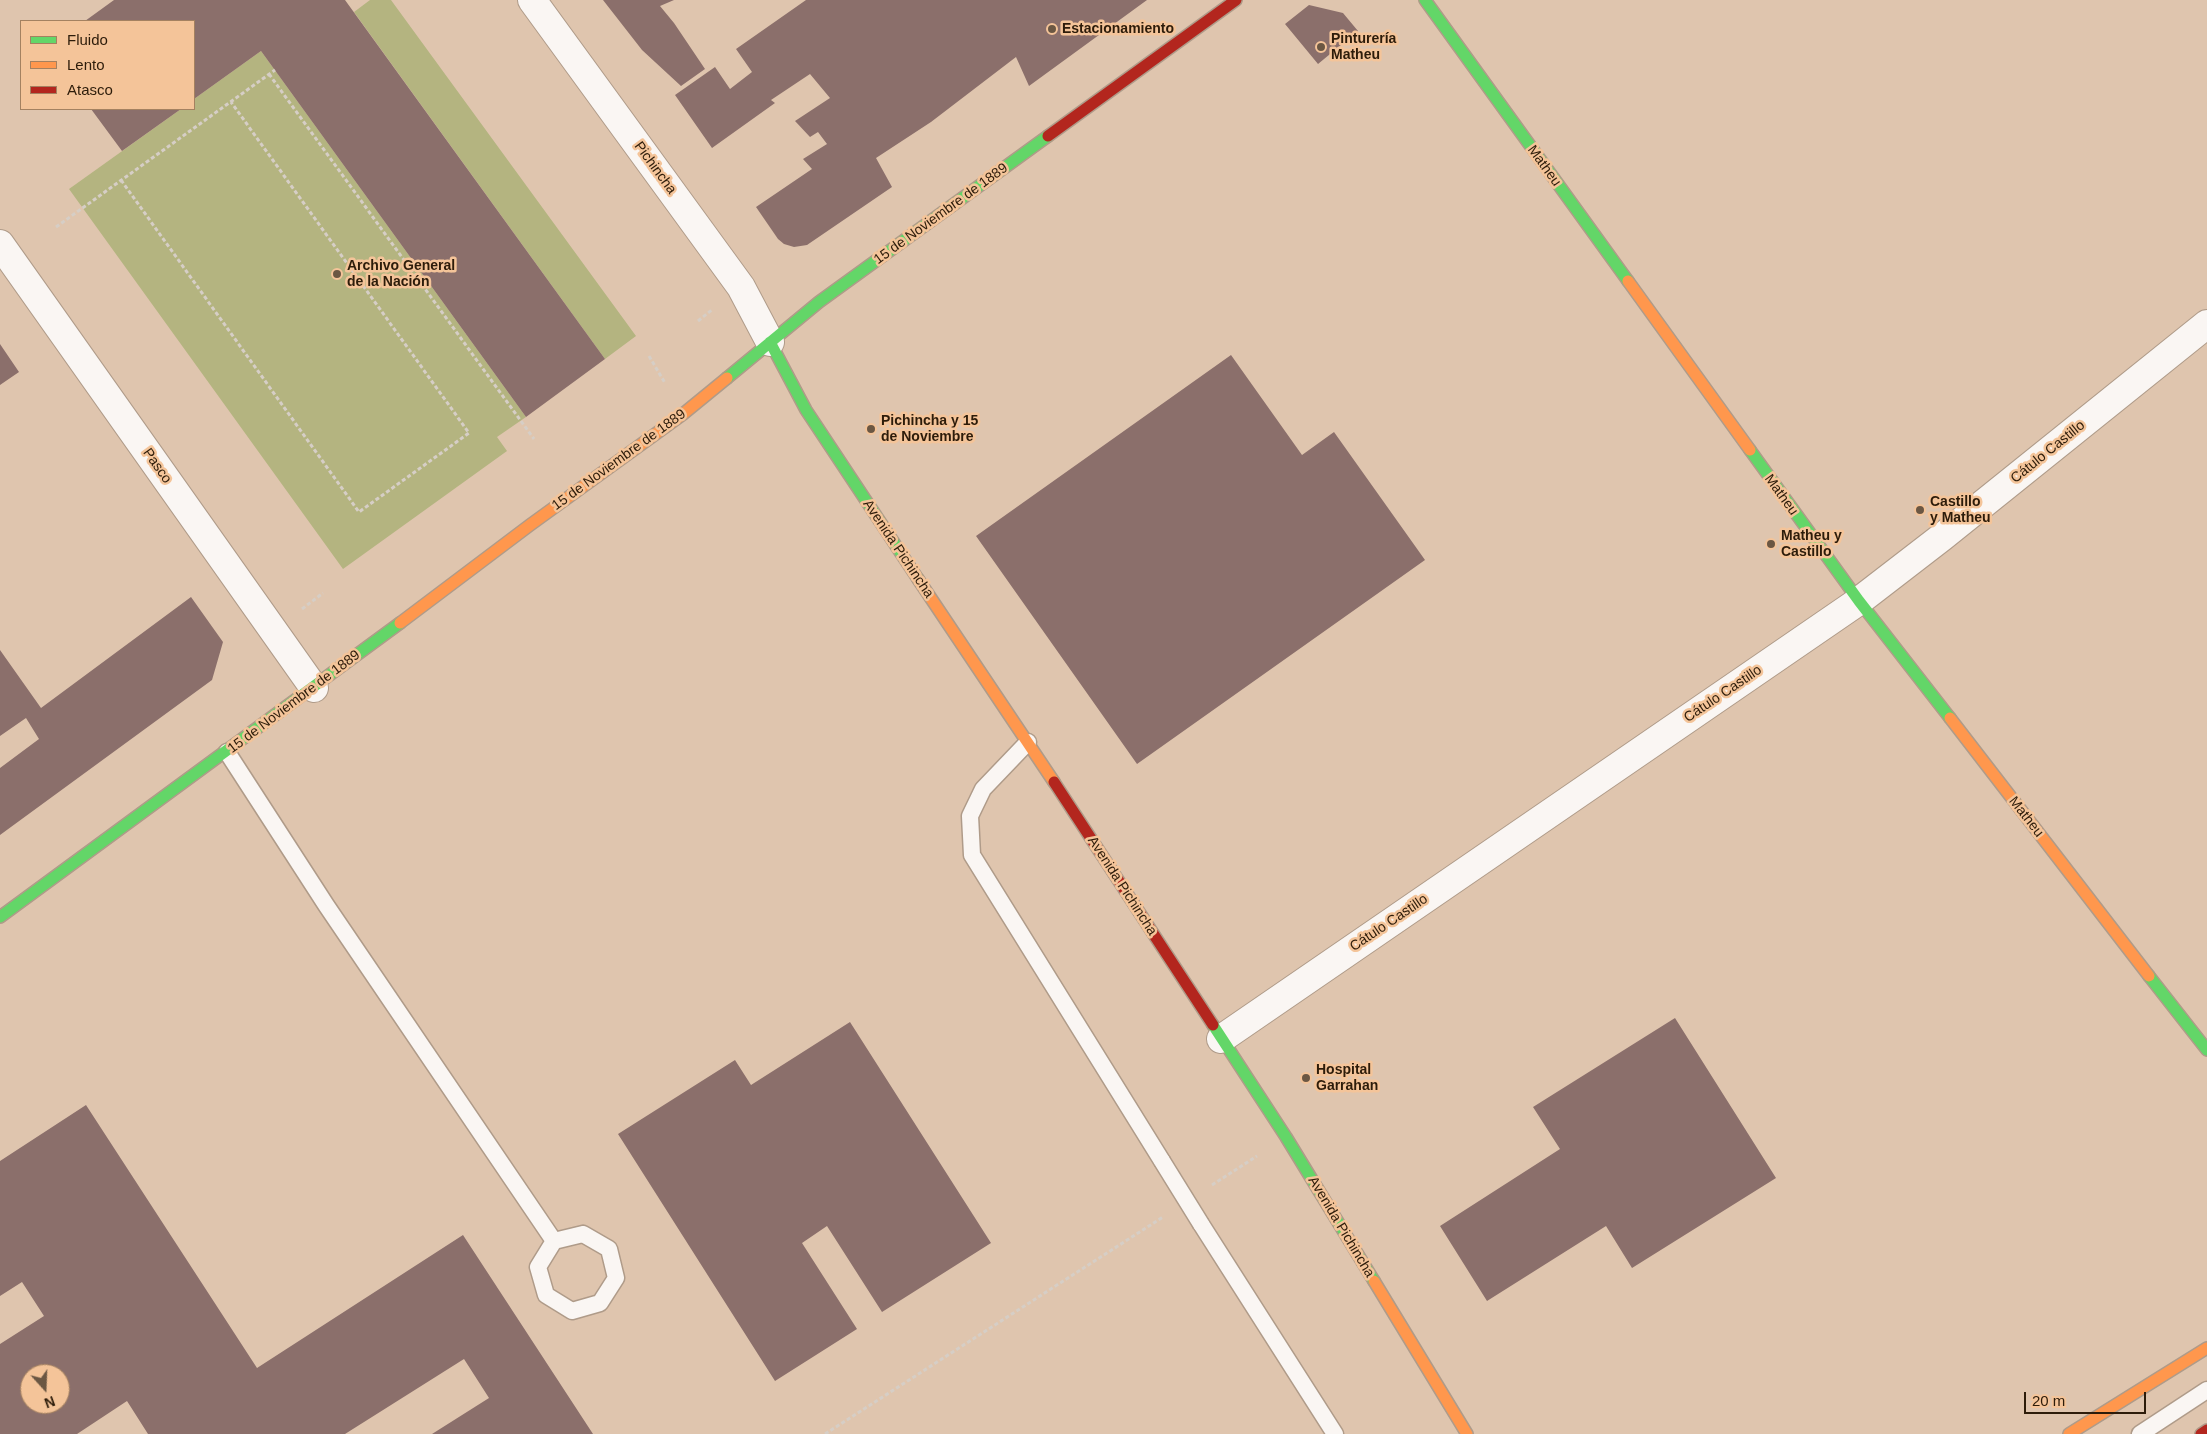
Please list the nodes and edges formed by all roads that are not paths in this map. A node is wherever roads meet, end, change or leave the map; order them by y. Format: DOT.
graph roads {
  1 [pos="532,0"];
  2 [pos="1236,0"];
  3 [pos="1425,0"];
  4 [pos="0,244"];
  5 [pos="2207,324"];
  6 [pos="770,342"];
  7 [pos="1859,601"];
  8 [pos="314,688"];
  9 [pos="1028,742"];
  10 [pos="227,752"];
  11 [pos="0,917"];
  12 [pos="1221,1039"];
  13 [pos="2207,1050"];
  14 [pos="554,1241"];
  15 [pos="2207,1348"];
  16 [pos="2207,1390"];
  17 [pos="2207,1430"];
  18 [pos="1335,1434"];
  19 [pos="1467,1434"];
  20 [pos="2069,1434"];
  21 [pos="2140,1434"];
  22 [pos="2201,1434"];
  1 -- 6 [label="street, Pichincha"];
  2 -- 6 [label="street, 15 de Noviembre de 1889"];
  3 -- 7 [label="street, Matheu"];
  4 -- 8 [label="street, Pasco"];
  5 -- 7 [label="street, Cátulo Castillo"];
  6 -- 8 [label="street, 15 de Noviembre de 1889"];
  6 -- 9 [label="street, Avenida Pichincha"];
  7 -- 12 [label="street, Cátulo Castillo"];
  7 -- 13 [label="street, Matheu"];
  8 -- 10 [label="street, 15 de Noviembre de 1889"];
  9 -- 12 [label="street, Avenida Pichincha"];
  9 -- 18 [label="lane, bridge"];
  10 -- 11 [label="street, 15 de Noviembre de 1889"];
  10 -- 14 [label="lane"];
  12 -- 19 [label="street, Avenida Pichincha"];
  14 -- 14 [label="lane"];
  15 -- 20 [label="street"];
  16 -- 21 [label="lane"];
  17 -- 22 [label="street"];
}
